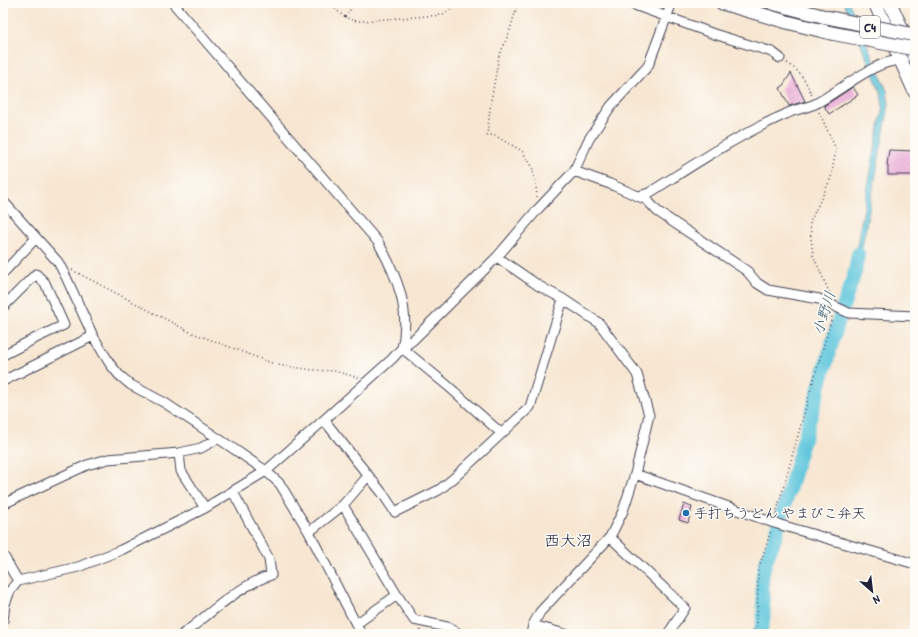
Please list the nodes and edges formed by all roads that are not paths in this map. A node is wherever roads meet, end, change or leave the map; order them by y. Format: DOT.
graph roads {
  1 [pos="172,3"];
  2 [pos="629,3"];
  3 [pos="722,3"];
  4 [pos="772,3"];
  5 [pos="875,3"];
  6 [pos="890,3"];
  7 [pos="671,5"];
  8 [pos="667,17"];
  9 [pos="915,35"];
  10 [pos="915,49"];
  11 [pos="780,58"];
  12 [pos="915,58"];
  13 [pos="902,60"];
  14 [pos="915,63"];
  15 [pos="915,92"];
  16 [pos="574,170"];
  17 [pos="639,196"];
  18 [pos="3,201"];
  19 [pos="36,238"];
  20 [pos="497,257"];
  21 [pos="3,273"];
  22 [pos="563,299"];
  23 [pos="3,307"];
  24 [pos="915,316"];
  25 [pos="94,336"];
  26 [pos="402,348"];
  27 [pos="3,355"];
  28 [pos="3,381"];
  29 [pos="324,420"];
  30 [pos="501,433"];
  31 [pos="217,438"];
  32 [pos="179,453"];
  33 [pos="266,471"];
  34 [pos="635,474"];
  35 [pos="368,476"];
  36 [pos="233,492"];
  37 [pos="3,504"];
  38 [pos="343,505"];
  39 [pos="205,508"];
  40 [pos="309,532"];
  41 [pos="610,537"];
  42 [pos="3,555"];
  43 [pos="915,564"];
  44 [pos="18,581"];
  45 [pos="397,595"];
  46 [pos="3,621"];
  47 [pos="356,624"];
  48 [pos="532,630"];
  49 [pos="184,634"];
  50 [pos="361,634"];
  51 [pos="460,634"];
  52 [pos="565,634"];
  53 [pos="668,634"];
  1 -- 26 [label="street"];
  2 -- 8 [label="street"];
  3 -- 10 [label="highway, C4, bridge"];
  4 -- 9 [label="highway, C4, bridge"];
  5 -- 13 [label="highway"];
  6 -- 12 [label="highway"];
  7 -- 8 [label="street"];
  8 -- 11 [label="street"];
  8 -- 16 [label="street"];
  13 -- 14 [label="street"];
  13 -- 15 [label="highway"];
  13 -- 17 [label="street"];
  16 -- 17 [label="street"];
  16 -- 20 [label="street"];
  17 -- 24 [label="street"];
  18 -- 19 [label="street"];
  19 -- 21 [label="street"];
  19 -- 25 [label="street"];
  20 -- 22 [label="street"];
  20 -- 26 [label="street"];
  22 -- 30 [label="street"];
  22 -- 34 [label="street"];
  23 -- 27 [label="street"];
  25 -- 28 [label="street"];
  25 -- 31 [label="street"];
  26 -- 29 [label="street"];
  26 -- 30 [label="street"];
  29 -- 33 [label="street"];
  29 -- 35 [label="street"];
  30 -- 35 [label="street"];
  31 -- 32 [label="street"];
  31 -- 33 [label="street"];
  32 -- 37 [label="street"];
  32 -- 39 [label="street"];
  33 -- 36 [label="street"];
  33 -- 40 [label="street"];
  34 -- 41 [label="street"];
  34 -- 43 [label="street"];
  35 -- 38 [label="street"];
  36 -- 39 [label="street"];
  36 -- 49 [label="street"];
  38 -- 40 [label="street"];
  38 -- 45 [label="street"];
  39 -- 44 [label="street"];
  40 -- 47 [label="street"];
  41 -- 48 [label="street"];
  41 -- 53 [label="street"];
  42 -- 44 [label="street"];
  44 -- 46 [label="street"];
  45 -- 47 [label="street"];
  45 -- 51 [label="street"];
  47 -- 50 [label="street"];
  48 -- 52 [label="street"];
}
